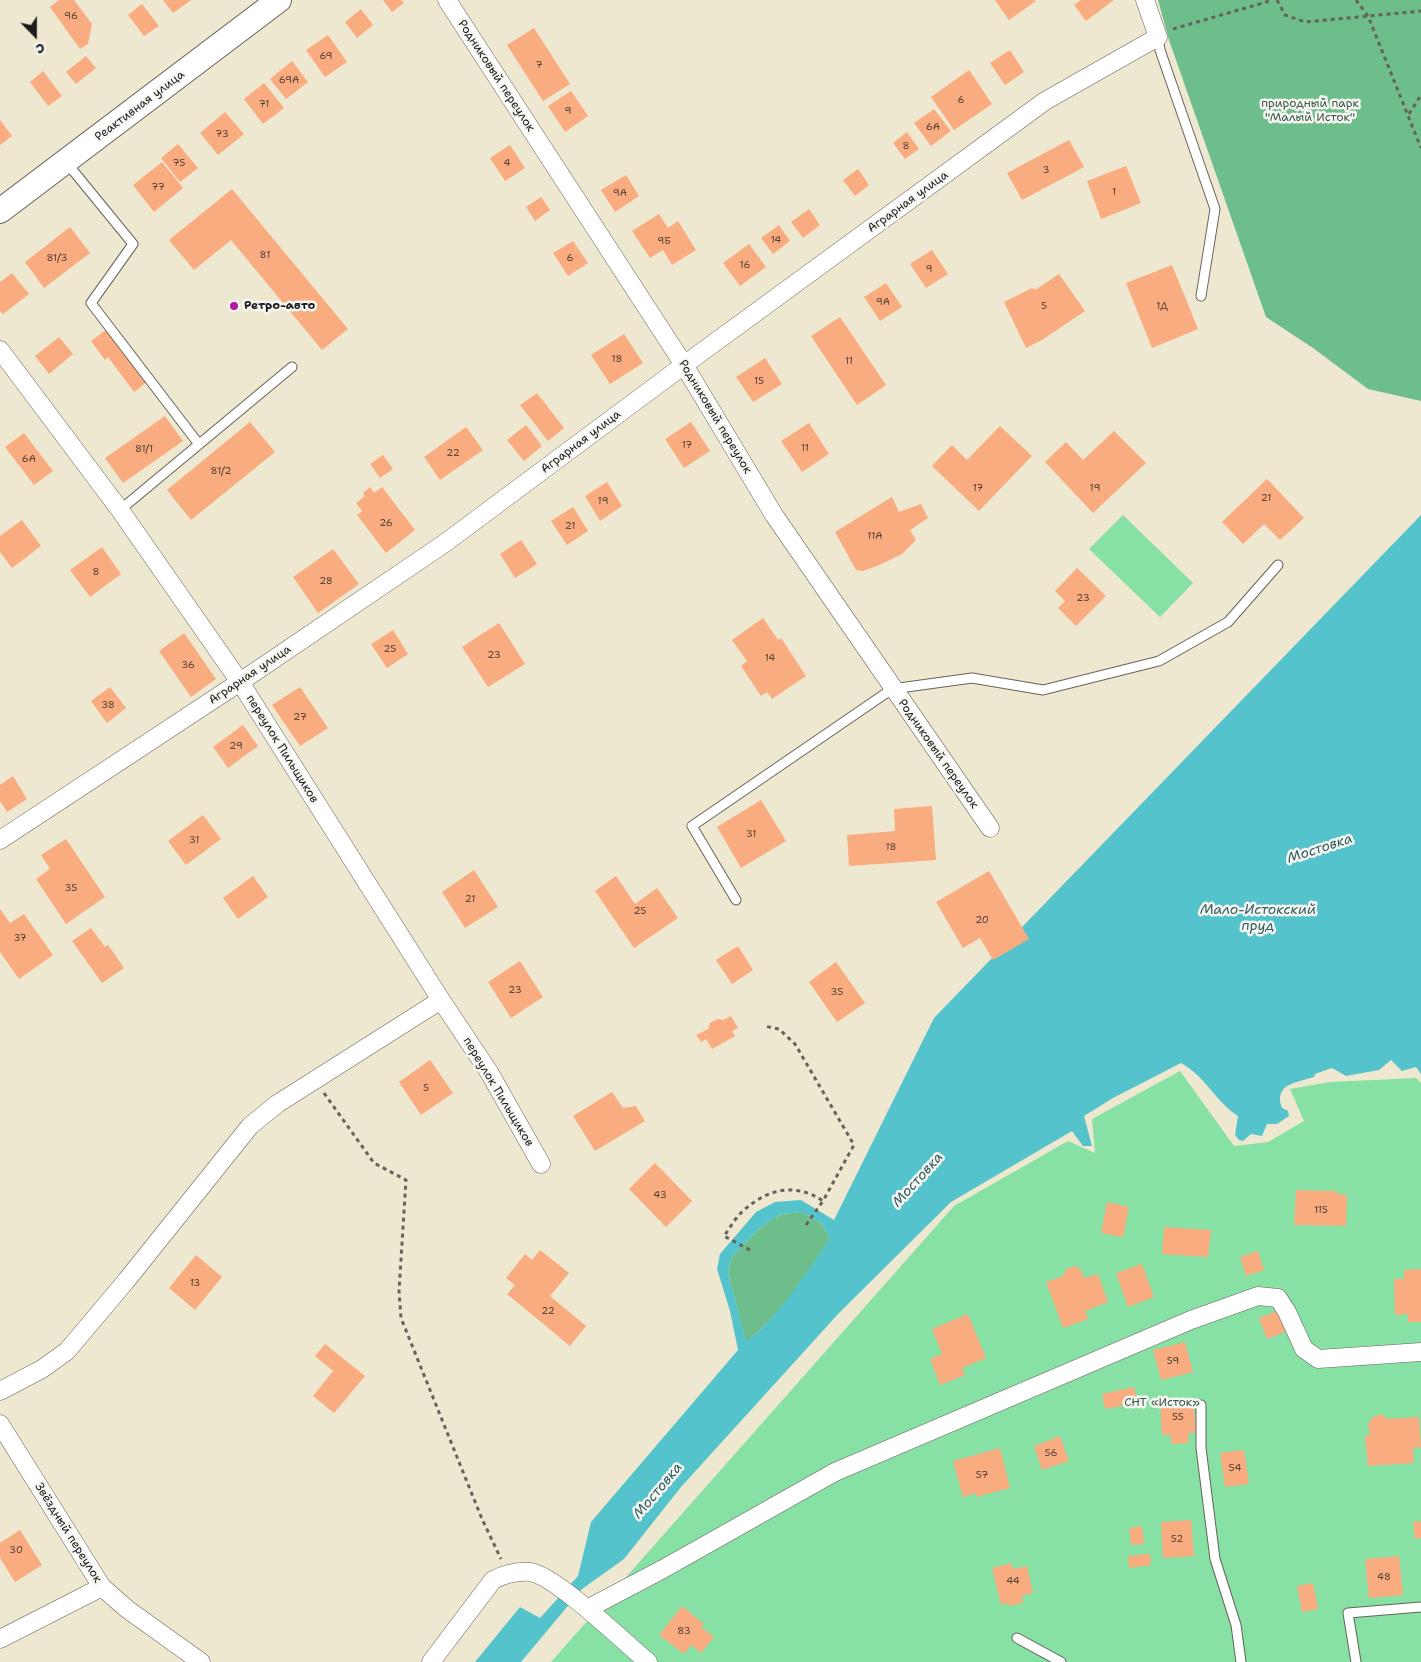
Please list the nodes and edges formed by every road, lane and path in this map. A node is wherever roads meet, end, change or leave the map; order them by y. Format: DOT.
graph roads {
  1 [pos="279,0"];
  2 [pos="447,0"];
  3 [pos="1145,0"];
  4 [pos="1273,0"];
  5 [pos="1277,0"];
  6 [pos="1356,0"];
  7 [pos="1421,11"];
  8 [pos="1368,16"];
  9 [pos="1158,38"];
  10 [pos="1421,95"];
  11 [pos="1408,115"];
  12 [pos="1421,148"];
  13 [pos="66,162"];
  14 [pos="0,211"];
  15 [pos="1201,296"];
  16 [pos="0,350"];
  17 [pos="684,365"];
  18 [pos="292,367"];
  19 [pos="198,443"];
  20 [pos="120,510"];
  21 [pos="1278,565"];
  22 [pos="240,682"];
  23 [pos="892,688"];
  24 [pos="990,828"];
  25 [pos="0,840"];
  26 [pos="736,900"];
  27 [pos="441,1000"];
  28 [pos="764,1026"];
  29 [pos="315,1080"];
  30 [pos="542,1164"];
  31 [pos="823,1201"];
  32 [pos="806,1226"];
  33 [pos="750,1250"];
  34 [pos="1421,1352"];
  35 [pos="0,1391"];
  36 [pos="1201,1405"];
  37 [pos="0,1424"];
  38 [pos="508,1573"];
  39 [pos="102,1587"];
  40 [pos="582,1606"];
  41 [pos="1421,1606"];
  42 [pos="1017,1638"];
  43 [pos="0,1639"];
  44 [pos="201,1662"];
  45 [pos="430,1662"];
  46 [pos="648,1662"];
  47 [pos="1061,1662"];
  48 [pos="1241,1662"];
  49 [pos="1356,1662"];
  1 -- 13 [label="main road, Реактивная улица"];
  2 -- 17 [label="street, Родниковый переулок"];
  3 -- 9 [label="street"];
  4 -- 9 [label="path"];
  5 -- 8 [label="path"];
  6 -- 8 [label="path"];
  7 -- 8 [label="path"];
  8 -- 11 [label="path"];
  9 -- 15 [label="lane"];
  9 -- 17 [label="street, Аграрная улица"];
  10 -- 11 [label="path"];
  11 -- 12 [label="path"];
  13 -- 14 [label="main road, Реактивная улица"];
  13 -- 19 [label="lane"];
  16 -- 20 [label="street, переулок Пильщиков"];
  17 -- 22 [label="street, Аграрная улица"];
  17 -- 23 [label="street, Родниковый переулок"];
  18 -- 19 [label="lane"];
  19 -- 20 [label="lane"];
  20 -- 22 [label="street, переулок Пильщиков"];
  21 -- 23 [label="lane"];
  22 -- 25 [label="street, Аграрная улица"];
  22 -- 27 [label="street, переулок Пильщиков"];
  23 -- 24 [label="street, Родниковый переулок"];
  23 -- 26 [label="lane"];
  27 -- 29 [label="street"];
  27 -- 30 [label="street, переулок Пильщиков"];
  28 -- 31 [label="path"];
  29 -- 35 [label="street"];
  29 -- 38 [label="path"];
  31 -- 32 [label="path"];
  31 -- 33 [label="path"];
  34 -- 40 [label="street"];
  36 -- 48 [label="lane"];
  37 -- 39 [label="street, Звёздный переулок"];
  38 -- 40 [label="street"];
  38 -- 45 [label="street"];
  39 -- 43 [label="street"];
  39 -- 44 [label="street, Звёздный переулок"];
  40 -- 46 [label="street"];
  41 -- 49 [label="lane"];
  42 -- 47 [label="lane"];
}
